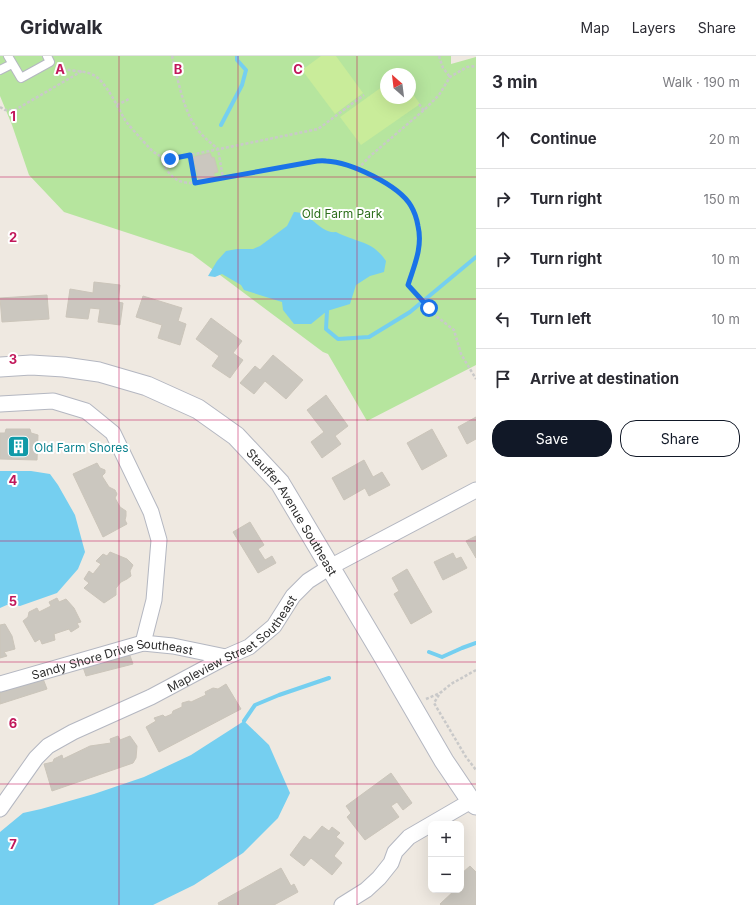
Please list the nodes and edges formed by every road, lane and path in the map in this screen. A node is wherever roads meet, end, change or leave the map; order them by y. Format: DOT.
graph roads {
  1 [pos="172,56"];
  2 [pos="438,56"];
  3 [pos="48,59"];
  4 [pos="10,60"];
  5 [pos="476,66"];
  6 [pos="0,70"];
  7 [pos="82,71"];
  8 [pos="450,77"];
  9 [pos="364,96"];
  10 [pos="129,99"];
  11 [pos="419,104"];
  12 [pos="117,106"];
  13 [pos="0,107"];
  14 [pos="424,111"];
  15 [pos="218,149"];
  16 [pos="190,155"];
  17 [pos="160,157"];
  18 [pos="358,169"];
  19 [pos="223,178"];
  20 [pos="195,183"];
  21 [pos="0,367"];
  22 [pos="476,379"];
  23 [pos="0,404"];
  24 [pos="476,490"];
  25 [pos="330,567"];
  26 [pos="143,643"];
  27 [pos="226,657"];
  28 [pos="476,670"];
  29 [pos="0,684"];
  30 [pos="476,770"];
  31 [pos="2,802"];
  32 [pos="474,803"];
  33 [pos="342,905"];
  1 -- 15 [label="path"];
  2 -- 8 [label="path"];
  3 -- 4 [label="lane"];
  3 -- 7 [label="path"];
  4 -- 6 [label="lane"];
  5 -- 8 [label="path"];
  7 -- 12 [label="path"];
  7 -- 13 [label="path"];
  8 -- 14 [label="path"];
  9 -- 15 [label="path"];
  10 -- 12 [label="path"];
  11 -- 14 [label="path"];
  12 -- 17 [label="path"];
  14 -- 18 [label="path"];
  15 -- 16 [label="path"];
  15 -- 19 [label="path"];
  16 -- 17 [label="path"];
  16 -- 20 [label="path"];
  17 -- 20 [label="path"];
  18 -- 19 [label="path"];
  18 -- 22 [label="path"];
  19 -- 20 [label="path"];
  21 -- 25 [label="street, Stauffer Avenue Southeast"];
  23 -- 26 [label="street"];
  24 -- 25 [label="street, Mapleview Street Southeast"];
  25 -- 27 [label="street, Mapleview Street Southeast"];
  25 -- 32 [label="street, Stauffer Avenue Southeast"];
  26 -- 27 [label="street, Sandy Shore Drive Southeast"];
  26 -- 29 [label="street, Sandy Shore Drive Southeast"];
  27 -- 31 [label="street, Mapleview Street Southeast"];
  28 -- 30 [label="path"];
  32 -- 33 [label="street"];
}
